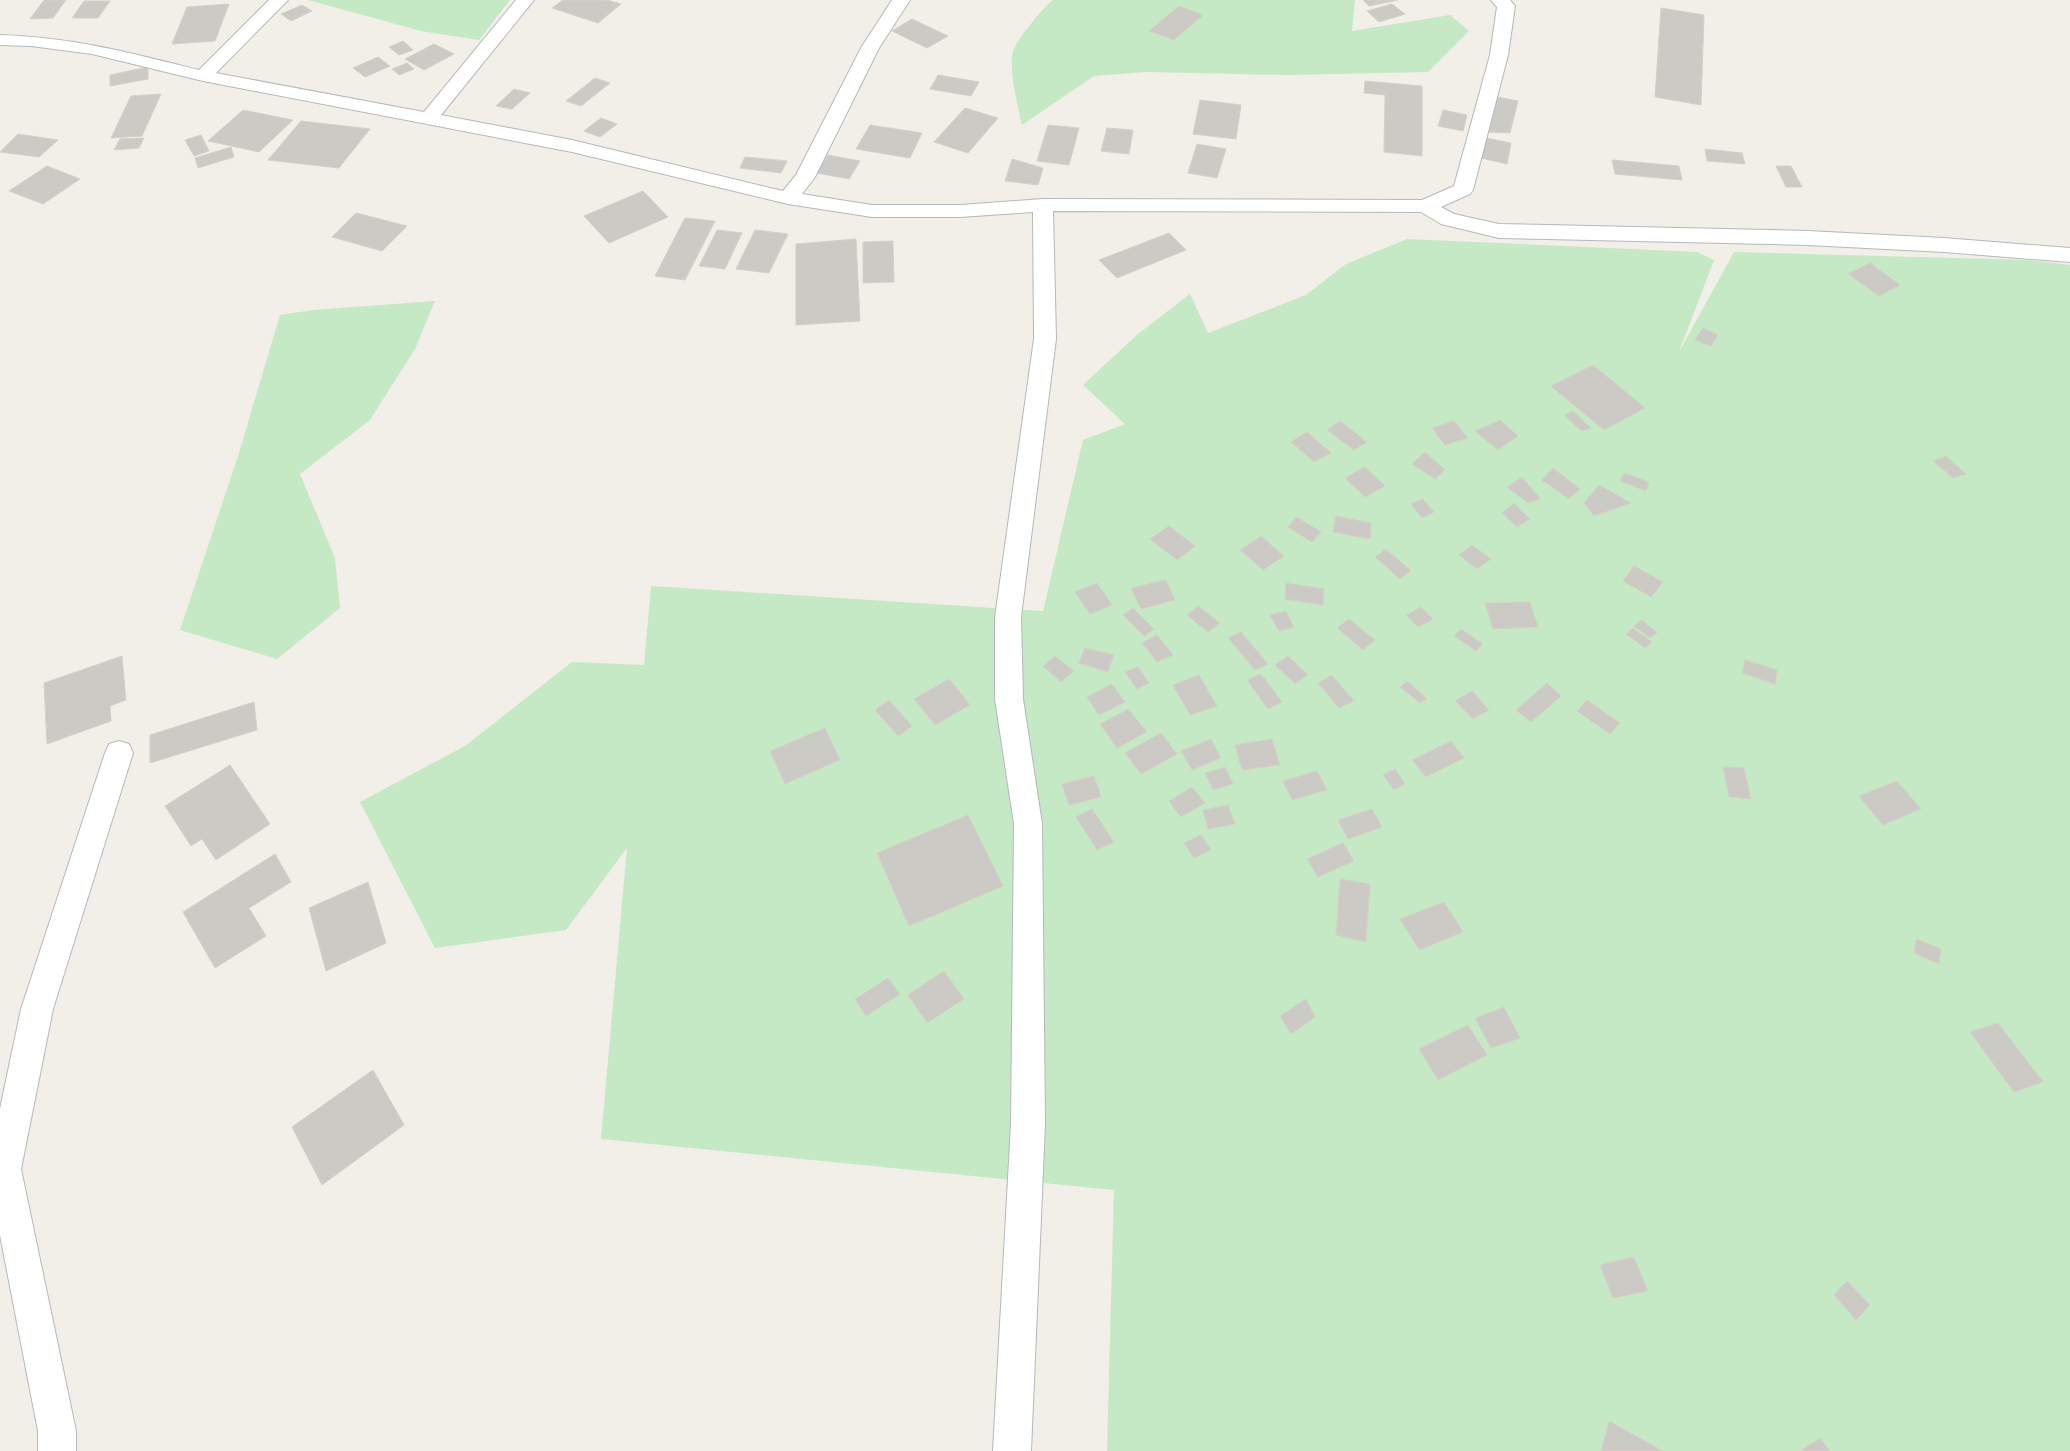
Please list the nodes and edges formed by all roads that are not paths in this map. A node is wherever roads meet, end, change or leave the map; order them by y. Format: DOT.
graph roads {
  1 [pos="279,0"];
  2 [pos="526,0"];
  3 [pos="901,0"];
  4 [pos="1500,0"];
  5 [pos="0,40"];
  6 [pos="31,41"];
  7 [pos="0,58"];
  8 [pos="203,76"];
  9 [pos="427,120"];
  10 [pos="788,198"];
  11 [pos="1043,205"];
  12 [pos="1425,206"];
  13 [pos="2070,255"];
  14 [pos="119,753"];
  15 [pos="57,1451"];
  16 [pos="1012,1451"];
  1 -- 8 [label="street"];
  2 -- 9 [label="street"];
  3 -- 10 [label="street"];
  4 -- 12 [label="street"];
  5 -- 6 [label="street"];
  6 -- 7 [label="street"];
  6 -- 8 [label="street"];
  8 -- 9 [label="street"];
  9 -- 10 [label="street"];
  10 -- 11 [label="street"];
  11 -- 12 [label="street"];
  11 -- 16 [label="street"];
  12 -- 13 [label="street"];
  14 -- 15 [label="street"];
}
